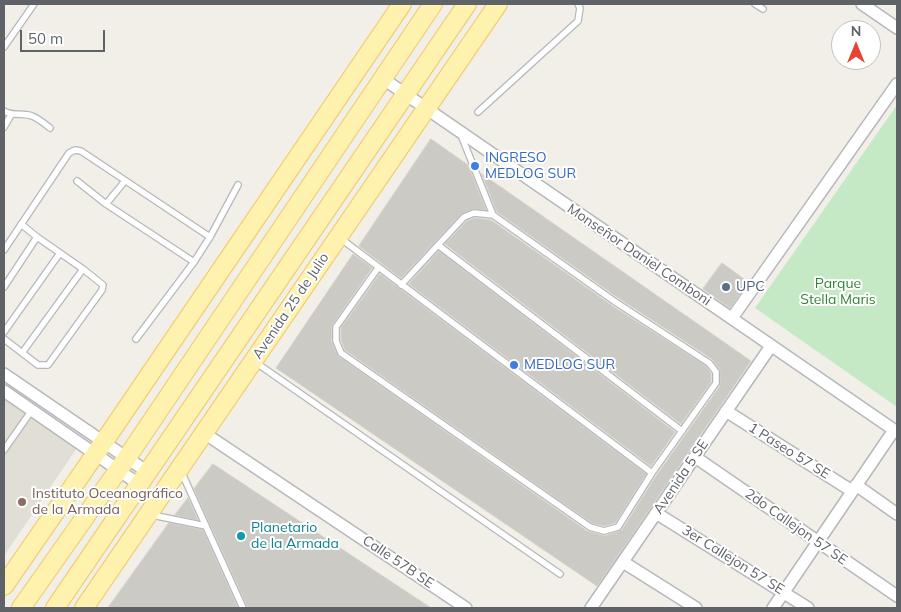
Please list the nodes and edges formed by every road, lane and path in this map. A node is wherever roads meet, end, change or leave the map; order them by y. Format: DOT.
graph roads {
  1 [pos="34,4"];
  2 [pos="402,4"];
  3 [pos="433,4"];
  4 [pos="467,4"];
  5 [pos="498,4"];
  6 [pos="578,4"];
  7 [pos="755,4"];
  8 [pos="868,5"];
  9 [pos="763,9"];
  10 [pos="897,26"];
  11 [pos="4,47"];
  12 [pos="354,72"];
  13 [pos="382,78"];
  14 [pos="897,84"];
  15 [pos="404,94"];
  16 [pos="426,109"];
  17 [pos="4,111"];
  18 [pos="478,112"];
  19 [pos="11,115"];
  20 [pos="4,127"];
  21 [pos="50,128"];
  22 [pos="460,132"];
  23 [pos="337,145"];
  24 [pos="125,180"];
  25 [pos="77,182"];
  26 [pos="238,185"];
  27 [pos="106,204"];
  28 [pos="492,215"];
  29 [pos="21,224"];
  30 [pos="37,237"];
  31 [pos="210,237"];
  32 [pos="338,237"];
  33 [pos="438,245"];
  34 [pos="4,250"];
  35 [pos="60,253"];
  36 [pos="194,262"];
  37 [pos="83,268"];
  38 [pos="378,268"];
  39 [pos="401,285"];
  40 [pos="4,287"];
  41 [pos="732,318"];
  42 [pos="4,332"];
  43 [pos="136,338"];
  44 [pos="4,339"];
  45 [pos="771,346"];
  46 [pos="22,353"];
  47 [pos="254,361"];
  48 [pos="4,374"];
  49 [pos="4,391"];
  50 [pos="40,399"];
  51 [pos="32,410"];
  52 [pos="726,411"];
  53 [pos="682,431"];
  54 [pos="896,431"];
  55 [pos="204,433"];
  56 [pos="141,437"];
  57 [pos="99,448"];
  58 [pos="4,450"];
  59 [pos="695,456"];
  60 [pos="159,458"];
  61 [pos="180,468"];
  62 [pos="118,470"];
  63 [pos="652,472"];
  64 [pos="141,485"];
  65 [pos="854,488"];
  66 [pos="656,513"];
  67 [pos="149,514"];
  68 [pos="897,514"];
  69 [pos="206,526"];
  70 [pos="817,542"];
  71 [pos="623,562"];
  72 [pos="560,574"];
  73 [pos="4,586"];
  74 [pos="784,592"];
  75 [pos="897,596"];
  76 [pos="21,608"];
  77 [pos="55,608"];
  78 [pos="84,608"];
  79 [pos="242,608"];
  80 [pos="466,608"];
  81 [pos="591,608"];
  82 [pos="696,608"];
  83 [pos="773,608"];
  84 [pos="808,608"];
  1 -- 11 [label="lane"];
  2 -- 12 [label="main road"];
  3 -- 13 [label="main road"];
  4 -- 15 [label="main road, Avenida 25 de Julio"];
  5 -- 16 [label="main road, Avenida 25 de Julio"];
  6 -- 18 [label="lane"];
  7 -- 9 [label="lane"];
  8 -- 10 [label="street"];
  12 -- 23 [label="main road"];
  12 -- 57 [label="main road"];
  13 -- 15 [label="street, Monseñor Daniel Comboni"];
  13 -- 23 [label="main road"];
  14 -- 41 [label="street"];
  15 -- 16 [label="street, Monseñor Daniel Comboni"];
  15 -- 60 [label="main road, Avenida 25 de Julio"];
  16 -- 22 [label="street, Monseñor Daniel Comboni"];
  16 -- 32 [label="main road, Avenida 25 de Julio"];
  17 -- 19 [label="lane"];
  19 -- 20 [label="lane"];
  19 -- 21 [label="lane"];
  22 -- 28 [label="lane"];
  22 -- 41 [label="street, Monseñor Daniel Comboni"];
  23 -- 56 [label="main road"];
  24 -- 27 [label="lane"];
  24 -- 29 [label="lane"];
  24 -- 31 [label="lane"];
  25 -- 27 [label="lane"];
  26 -- 31 [label="lane"];
  27 -- 36 [label="lane"];
  28 -- 33 [label="lane"];
  28 -- 53 [label="lane"];
  29 -- 30 [label="lane"];
  29 -- 34 [label="lane"];
  30 -- 35 [label="lane"];
  30 -- 40 [label="lane"];
  31 -- 36 [label="lane"];
  32 -- 38 [label="lane"];
  32 -- 47 [label="main road, Avenida 25 de Julio"];
  33 -- 39 [label="lane"];
  33 -- 53 [label="lane"];
  35 -- 37 [label="lane"];
  35 -- 42 [label="lane"];
  36 -- 43 [label="lane"];
  37 -- 46 [label="lane"];
  37 -- 46 [label="lane"];
  38 -- 39 [label="lane"];
  38 -- 63 [label="lane"];
  39 -- 63 [label="lane"];
  41 -- 45 [label="street, Monseñor Daniel Comboni"];
  44 -- 46 [label="lane"];
  45 -- 52 [label="street, Avenida 5 SE"];
  45 -- 54 [label="street, Monseñor Daniel Comboni"];
  47 -- 55 [label="main road, Avenida 25 de Julio"];
  47 -- 72 [label="lane"];
  48 -- 50 [label="street"];
  49 -- 51 [label="street"];
  50 -- 51 [label="street"];
  50 -- 57 [label="street"];
  51 -- 57 [label="street"];
  51 -- 58 [label="lane"];
  52 -- 59 [label="street, Avenida 5 SE"];
  52 -- 65 [label="street, 1 Paseo 57 SE"];
  53 -- 63 [label="lane"];
  54 -- 65 [label="street"];
  55 -- 61 [label="main road, Avenida 25 de Julio"];
  55 -- 80 [label="street, Calle 57B SE"];
  56 -- 60 [label="main road"];
  56 -- 62 [label="main road"];
  57 -- 62 [label="street"];
  57 -- 73 [label="main road"];
  59 -- 66 [label="street, Avenida 5 SE"];
  59 -- 70 [label="street, 2do Callejon 57 SE"];
  60 -- 64 [label="main road, Avenida 25 de Julio"];
  61 -- 67 [label="main road, Avenida 25 de Julio"];
  61 -- 69 [label="lane"];
  62 -- 64 [label="street"];
  62 -- 64 [label="main road"];
  62 -- 76 [label="main road"];
  64 -- 77 [label="main road, Avenida 25 de Julio"];
  65 -- 68 [label="street, 1 Paseo 57 SE"];
  65 -- 70 [label="street"];
  66 -- 71 [label="street, Avenida 5 SE"];
  66 -- 74 [label="street, 3er Callejon 57 SE"];
  67 -- 69 [label="lane"];
  67 -- 78 [label="main road, Avenida 25 de Julio"];
  69 -- 79 [label="lane"];
  70 -- 74 [label="street"];
  70 -- 75 [label="street, 2do Callejon 57 SE"];
  71 -- 81 [label="street, Avenida 5 SE"];
  71 -- 82 [label="street"];
  74 -- 83 [label="street"];
  74 -- 84 [label="street, 3er Callejon 57 SE"];
}
